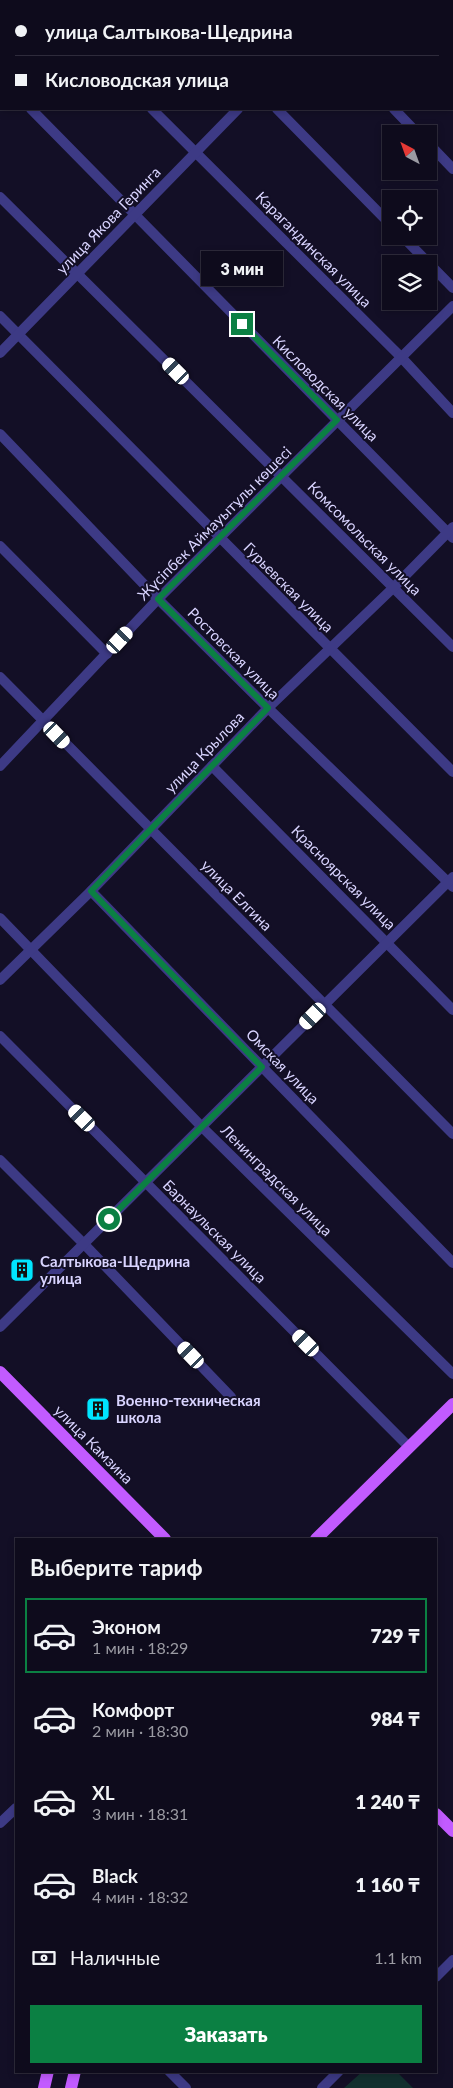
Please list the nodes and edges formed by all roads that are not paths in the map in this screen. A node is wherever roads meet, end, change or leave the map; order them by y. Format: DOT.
graph roads {
  1 [pos="32,110"];
  2 [pos="153,110"];
  3 [pos="237,110"];
  4 [pos="278,110"];
  5 [pos="395,110"];
  6 [pos="409,125"];
  7 [pos="194,152"];
  8 [pos="438,153"];
  9 [pos="453,168"];
  10 [pos="0,197"];
  11 [pos="134,214"];
  12 [pos="382,216"];
  13 [pos="411,245"];
  14 [pos="78,273"];
  15 [pos="453,288"];
  16 [pos="453,306"];
  17 [pos="0,316"];
  18 [pos="18,334"];
  19 [pos="0,353"];
  20 [pos="401,357"];
  21 [pos="453,413"];
  22 [pos="337,420"];
  23 [pos="0,434"];
  24 [pos="282,476"];
  25 [pos="451,532"];
  26 [pos="220,538"];
  27 [pos="0,546"];
  28 [pos="393,588"];
  29 [pos="158,599"];
  30 [pos="453,647"];
  31 [pos="329,648"];
  32 [pos="107,654"];
  33 [pos="0,677"];
  34 [pos="268,708"];
  35 [pos="44,722"];
  36 [pos="0,766"];
  37 [pos="212,766"];
  38 [pos="453,772"];
  39 [pos="150,829"];
  40 [pos="451,882"];
  41 [pos="91,891"];
  42 [pos="0,918"];
  43 [pos="387,942"];
  44 [pos="31,948"];
  45 [pos="0,980"];
  46 [pos="326,1004"];
  47 [pos="453,1010"];
  48 [pos="0,1036"];
  49 [pos="262,1067"];
  50 [pos="202,1127"];
  51 [pos="453,1134"];
  52 [pos="0,1160"];
  53 [pos="146,1182"];
  54 [pos="84,1244"];
  55 [pos="453,1262"];
  56 [pos="0,1327"];
  57 [pos="0,1372"];
  58 [pos="453,1374"];
  59 [pos="231,1397"];
  60 [pos="453,1404"];
  61 [pos="409,1447"];
  62 [pos="164,1538"];
  63 [pos="317,1538"];
  64 [pos="15,1809"];
  65 [pos="437,1815"];
  66 [pos="0,1823"];
  67 [pos="453,1831"];
  68 [pos="453,1960"];
  69 [pos="437,1976"];
  70 [pos="48,2073"];
  71 [pos="75,2073"];
  72 [pos="171,2073"];
  73 [pos="338,2073"];
  74 [pos="44,2088"];
  75 [pos="71,2088"];
  76 [pos="186,2088"];
  77 [pos="322,2088"];
  1 -- 11 [label="street, Кисловодская улица"];
  2 -- 7 [label="street, Карагандинская улица"];
  3 -- 7 [label="street, улица Якова Геринга"];
  4 -- 12 [label="street"];
  5 -- 6 [label="street"];
  7 -- 11 [label="street, улица Якова Геринга"];
  7 -- 20 [label="street, Карагандинская улица"];
  8 -- 9 [label="street"];
  10 -- 14 [label="street, Комсомольская улица"];
  11 -- 14 [label="street, улица Якова Геринга"];
  11 -- 22 [label="street, Кисловодская улица"];
  13 -- 15 [label="street"];
  14 -- 18 [label="street, улица Якова Геринга"];
  14 -- 24 [label="street, Комсомольская улица"];
  16 -- 20 [label="street, Жүсіпбек Аймауытұлы көшесі"];
  17 -- 18 [label="street, Гурьевская улица"];
  18 -- 19 [label="street, улица Якова Геринга"];
  18 -- 26 [label="street, Гурьевская улица"];
  20 -- 21 [label="street, Карагандинская улица"];
  20 -- 22 [label="street, Жүсіпбек Аймауытұлы көшесі"];
  22 -- 24 [label="street, Жүсіпбек Аймауытұлы көшесі"];
  22 -- 25 [label="street, Кисловодская улица"];
  23 -- 29 [label="street, Ростовская улица"];
  24 -- 26 [label="street, Жүсіпбек Аймауытұлы көшесі"];
  24 -- 28 [label="street, Комсомольская улица"];
  25 -- 28 [label="street, улица Крылова"];
  26 -- 29 [label="street, Жүсіпбек Аймауытұлы көшесі"];
  26 -- 31 [label="street, Гурьевская улица"];
  27 -- 32 [label="street"];
  28 -- 30 [label="street, Комсомольская улица"];
  28 -- 31 [label="street, улица Крылова"];
  29 -- 32 [label="street, Жүсіпбек Аймауытұлы көшесі"];
  29 -- 34 [label="street, Ростовская улица"];
  31 -- 34 [label="street, улица Крылова"];
  31 -- 38 [label="street, Гурьевская улица"];
  32 -- 35 [label="street, Жүсіпбек Аймауытұлы көшесі"];
  33 -- 35 [label="street, улица Елгина"];
  34 -- 37 [label="street, улица Крылова"];
  34 -- 40 [label="street, Ростовская улица"];
  35 -- 36 [label="street, Жүсіпбек Аймауытұлы көшесі"];
  35 -- 39 [label="street, улица Елгина"];
  37 -- 39 [label="street, улица Крылова"];
  37 -- 43 [label="street, Красноярская улица"];
  39 -- 41 [label="street, улица Крылова"];
  39 -- 46 [label="street, улица Елгина"];
  40 -- 43 [label="street"];
  41 -- 44 [label="street, улица Крылова"];
  41 -- 49 [label="street, Омская улица"];
  42 -- 44 [label="street, Ленинградская улица"];
  43 -- 46 [label="street"];
  43 -- 47 [label="street, Красноярская улица"];
  44 -- 45 [label="street, улица Крылова"];
  44 -- 50 [label="street, Ленинградская улица"];
  46 -- 49 [label="street"];
  46 -- 51 [label="street, улица Елгина"];
  48 -- 53 [label="street, Барнаульская улица"];
  49 -- 50 [label="street"];
  49 -- 55 [label="street, Омская улица"];
  50 -- 53 [label="street"];
  50 -- 58 [label="street, Ленинградская улица"];
  52 -- 54 [label="street"];
  53 -- 54 [label="street"];
  53 -- 61 [label="street, Барнаульская улица"];
  54 -- 56 [label="street"];
  54 -- 59 [label="street"];
  57 -- 62 [label="main road, улица Камзина"];
  60 -- 61 [label="main road"];
  61 -- 63 [label="main road"];
  64 -- 66 [label="street"];
  65 -- 67 [label="main road"];
  68 -- 69 [label="street"];
  70 -- 74 [label="main road"];
  71 -- 75 [label="main road"];
  72 -- 76 [label="street"];
  73 -- 77 [label="street"];
}
